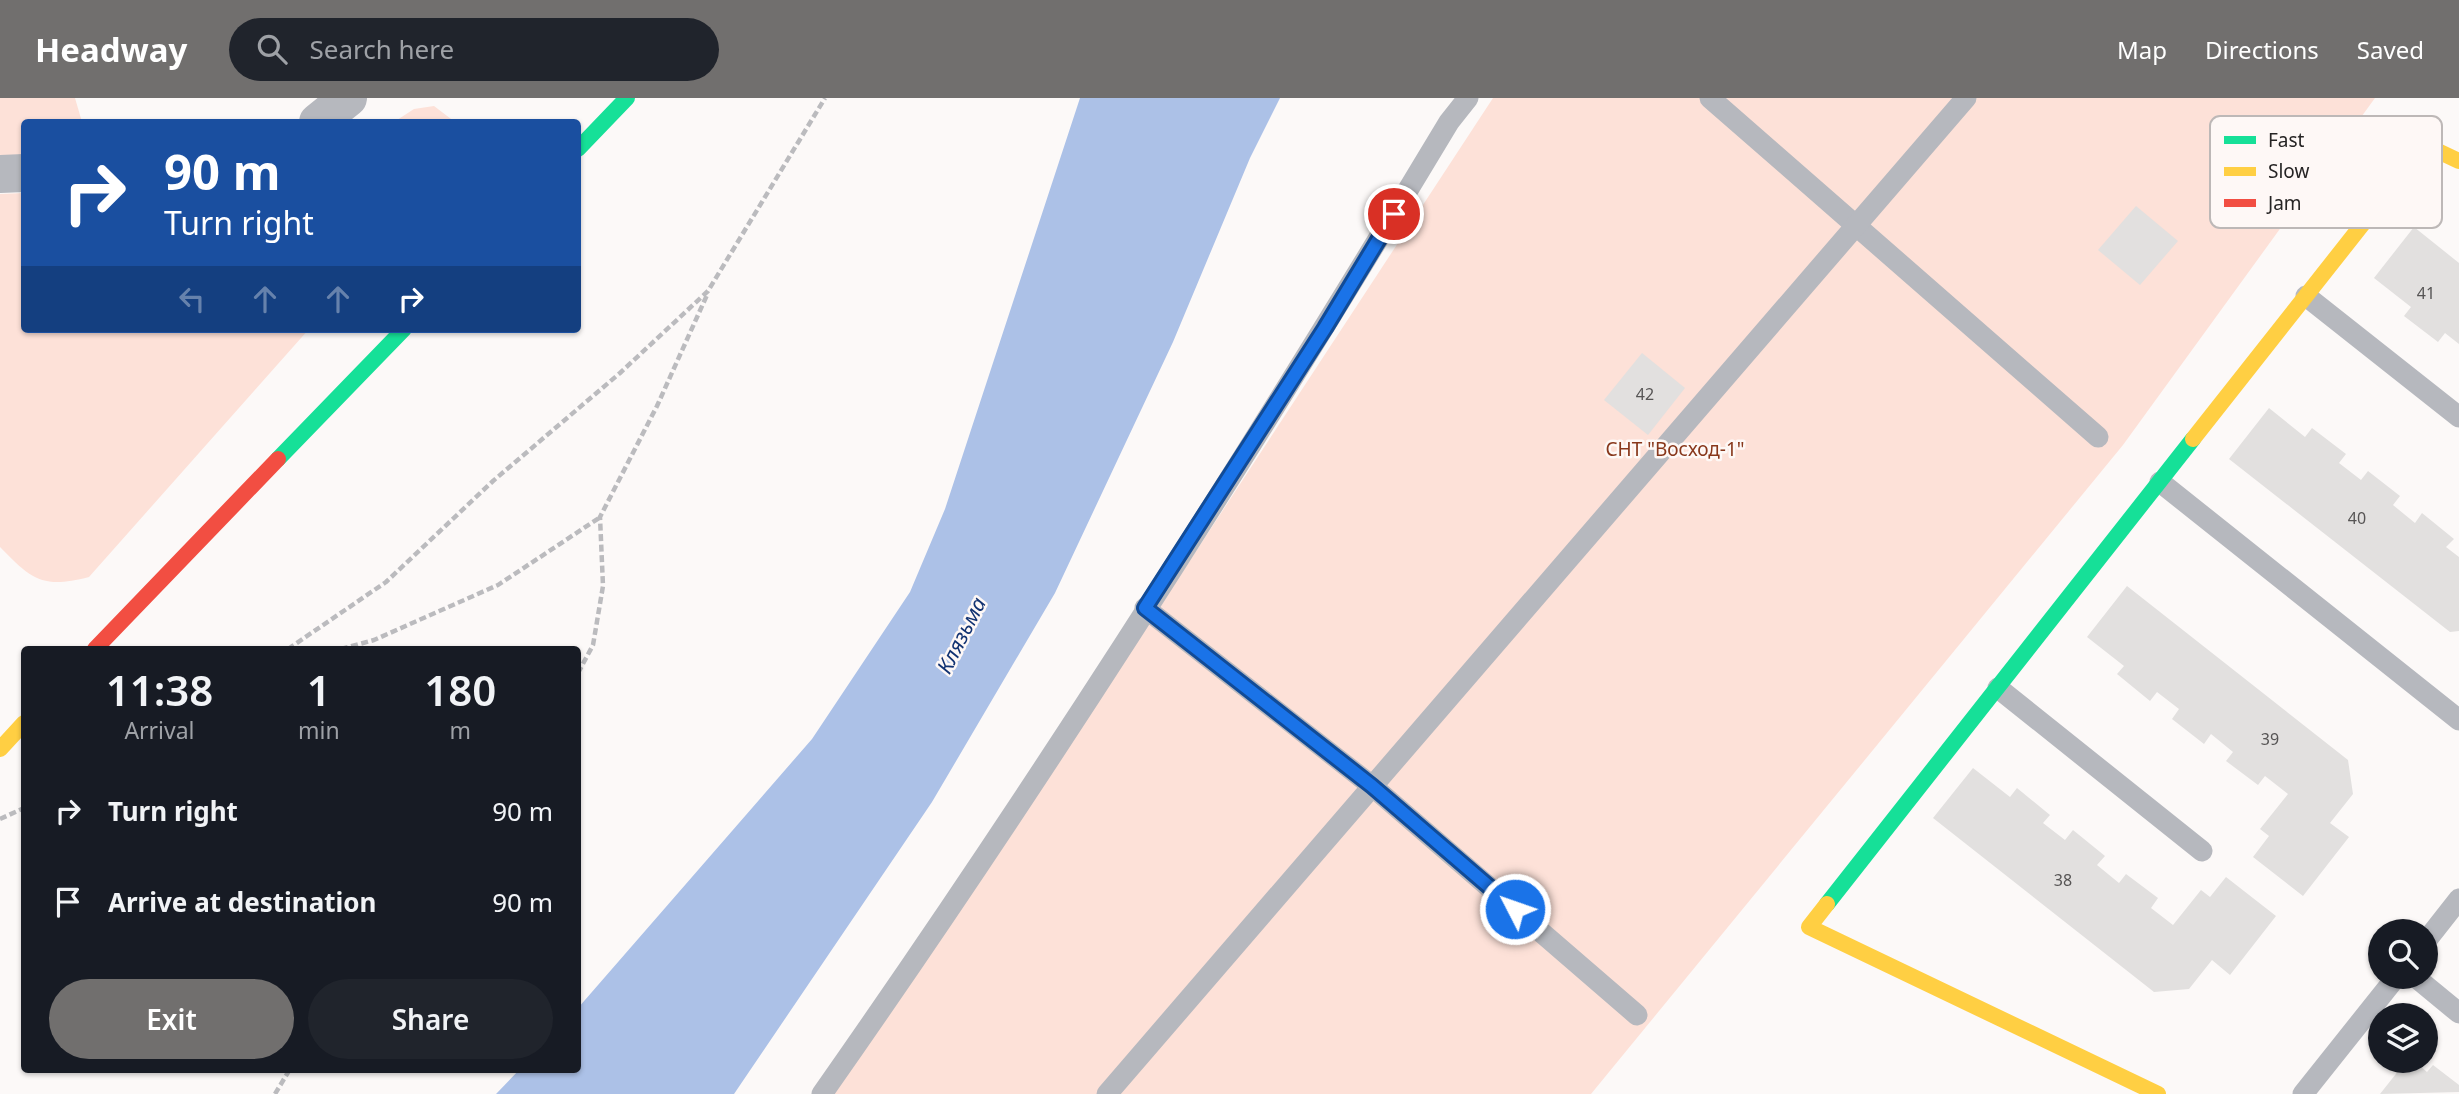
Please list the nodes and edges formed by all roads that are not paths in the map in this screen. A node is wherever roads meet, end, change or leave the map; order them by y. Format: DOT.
graph roads {
  1 [pos="348,98"];
  2 [pos="627,98"];
  3 [pos="1468,98"];
  4 [pos="1710,98"];
  5 [pos="1966,98"];
  6 [pos="322,119"];
  7 [pos="581,146"];
  8 [pos="2442,153"];
  9 [pos="2459,161"];
  10 [pos="21,173"];
  11 [pos="0,174"];
  12 [pos="1854,227"];
  13 [pos="2360,228"];
  14 [pos="2306,296"];
  15 [pos="400,333"];
  16 [pos="2459,417"];
  17 [pos="2098,438"];
  18 [pos="2160,482"];
  19 [pos="1145,608"];
  20 [pos="98,646"];
  21 [pos="1998,688"];
  22 [pos="2459,720"];
  23 [pos="21,726"];
  24 [pos="0,748"];
  25 [pos="1372,786"];
  26 [pos="2202,851"];
  27 [pos="2459,898"];
  28 [pos="2438,925"];
  29 [pos="2387,989"];
  30 [pos="2429,989"];
  31 [pos="2459,1013"];
  32 [pos="1637,1015"];
  33 [pos="822,1094"];
  34 [pos="1107,1094"];
  35 [pos="2158,1094"];
  36 [pos="2303,1094"];
  1 -- 6 [label="street"];
  2 -- 7 [label="street"];
  3 -- 19 [label="lane"];
  4 -- 12 [label="lane"];
  5 -- 12 [label="lane"];
  8 -- 9 [label="street"];
  10 -- 11 [label="street"];
  12 -- 17 [label="lane"];
  12 -- 25 [label="lane"];
  13 -- 14 [label="street"];
  14 -- 16 [label="lane"];
  14 -- 18 [label="street"];
  15 -- 20 [label="street"];
  18 -- 21 [label="street"];
  18 -- 22 [label="lane"];
  19 -- 25 [label="lane"];
  19 -- 33 [label="lane"];
  21 -- 26 [label="lane"];
  21 -- 35 [label="street"];
  23 -- 24 [label="street"];
  25 -- 32 [label="lane"];
  25 -- 34 [label="lane"];
  27 -- 28 [label="lane"];
  29 -- 36 [label="lane"];
  30 -- 31 [label="lane"];
}
